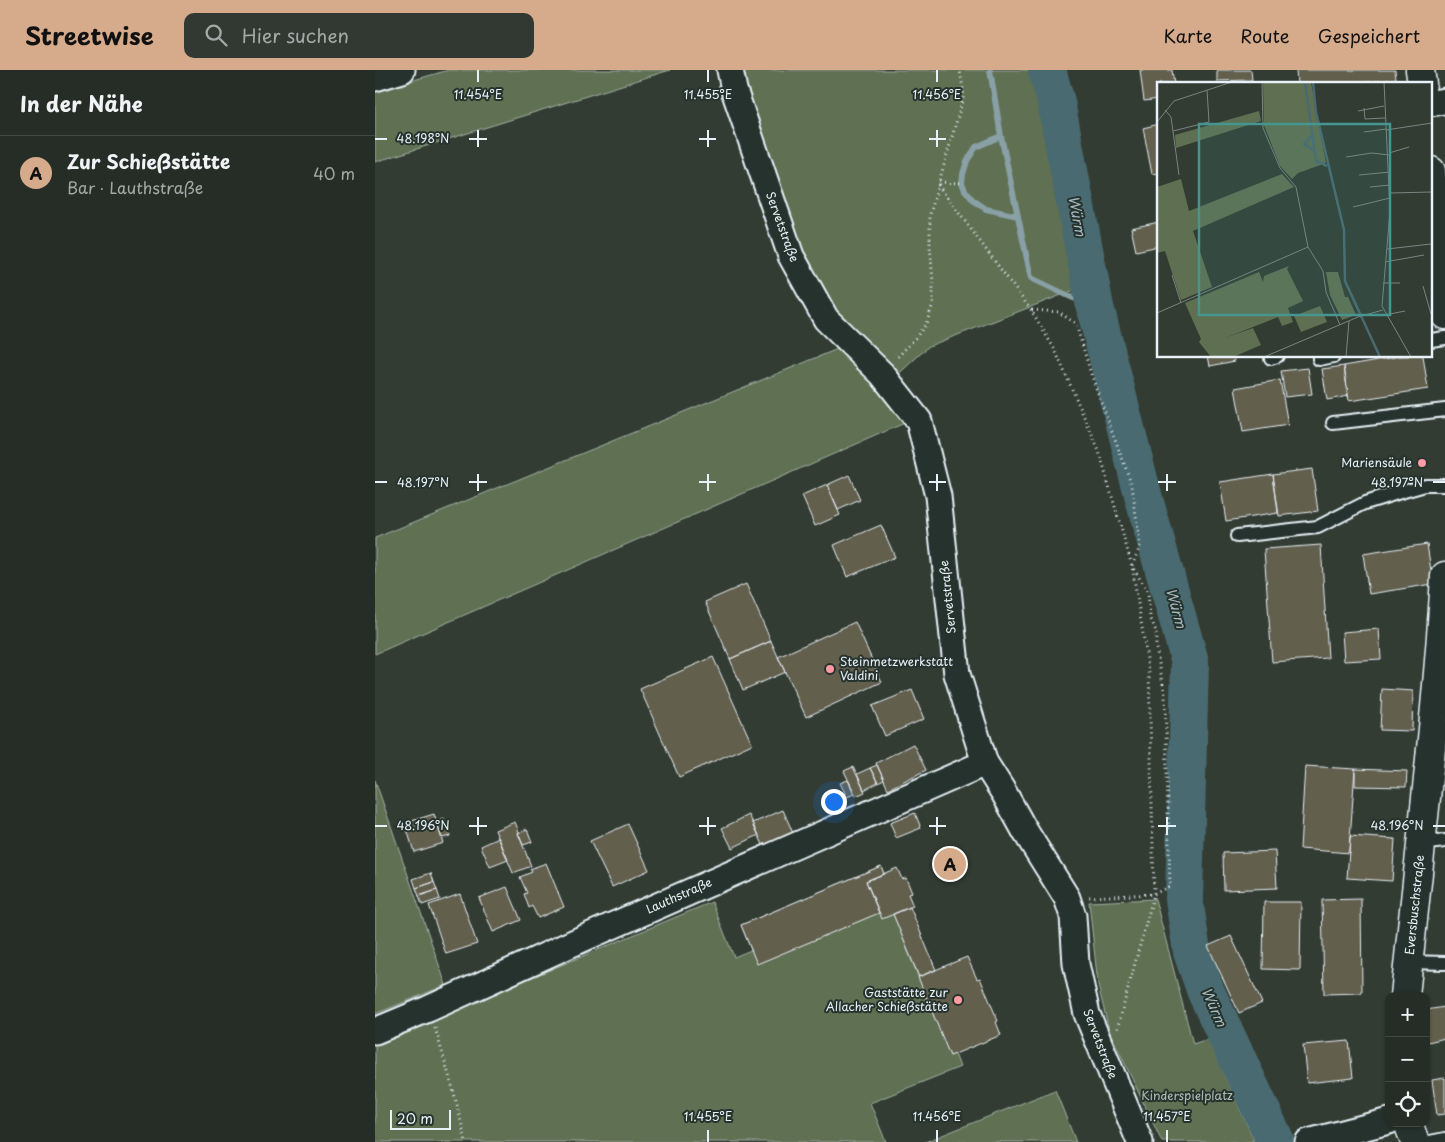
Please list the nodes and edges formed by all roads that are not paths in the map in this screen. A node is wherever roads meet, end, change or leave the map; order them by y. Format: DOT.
graph roads {
  1 [pos="402,70"];
  2 [pos="730,70"];
  3 [pos="375,78"];
  4 [pos="1433,188"];
  5 [pos="1439,238"];
  6 [pos="1445,315"];
  7 [pos="1445,410"];
  8 [pos="1333,423"];
  9 [pos="1445,485"];
  10 [pos="1237,536"];
  11 [pos="1445,576"];
  12 [pos="985,763"];
  13 [pos="1433,843"];
  14 [pos="1409,962"];
  15 [pos="1445,963"];
  16 [pos="1405,992"];
  17 [pos="375,1031"];
  18 [pos="1385,1122"];
  19 [pos="1409,1127"];
  20 [pos="1445,1139"];
  21 [pos="1140,1142"];
  22 [pos="1308,1142"];
  23 [pos="1415,1142"];
  24 [pos="1430,1142"];
  1 -- 3 [label="street"];
  2 -- 12 [label="street, Servetstraße"];
  4 -- 5 [label="main road"];
  5 -- 6 [label="main road"];
  7 -- 8 [label="lane"];
  9 -- 10 [label="lane"];
  11 -- 13 [label="main road, Eversbuschstraße"];
  12 -- 17 [label="street, Lauthstraße"];
  12 -- 21 [label="street, Servetstraße"];
  13 -- 14 [label="main road, Eversbuschstraße"];
  14 -- 15 [label="lane"];
  14 -- 16 [label="main road, Eversbuschstraße"];
  18 -- 22 [label="street"];
  19 -- 23 [label="main road"];
  20 -- 24 [label="lane"];
}
